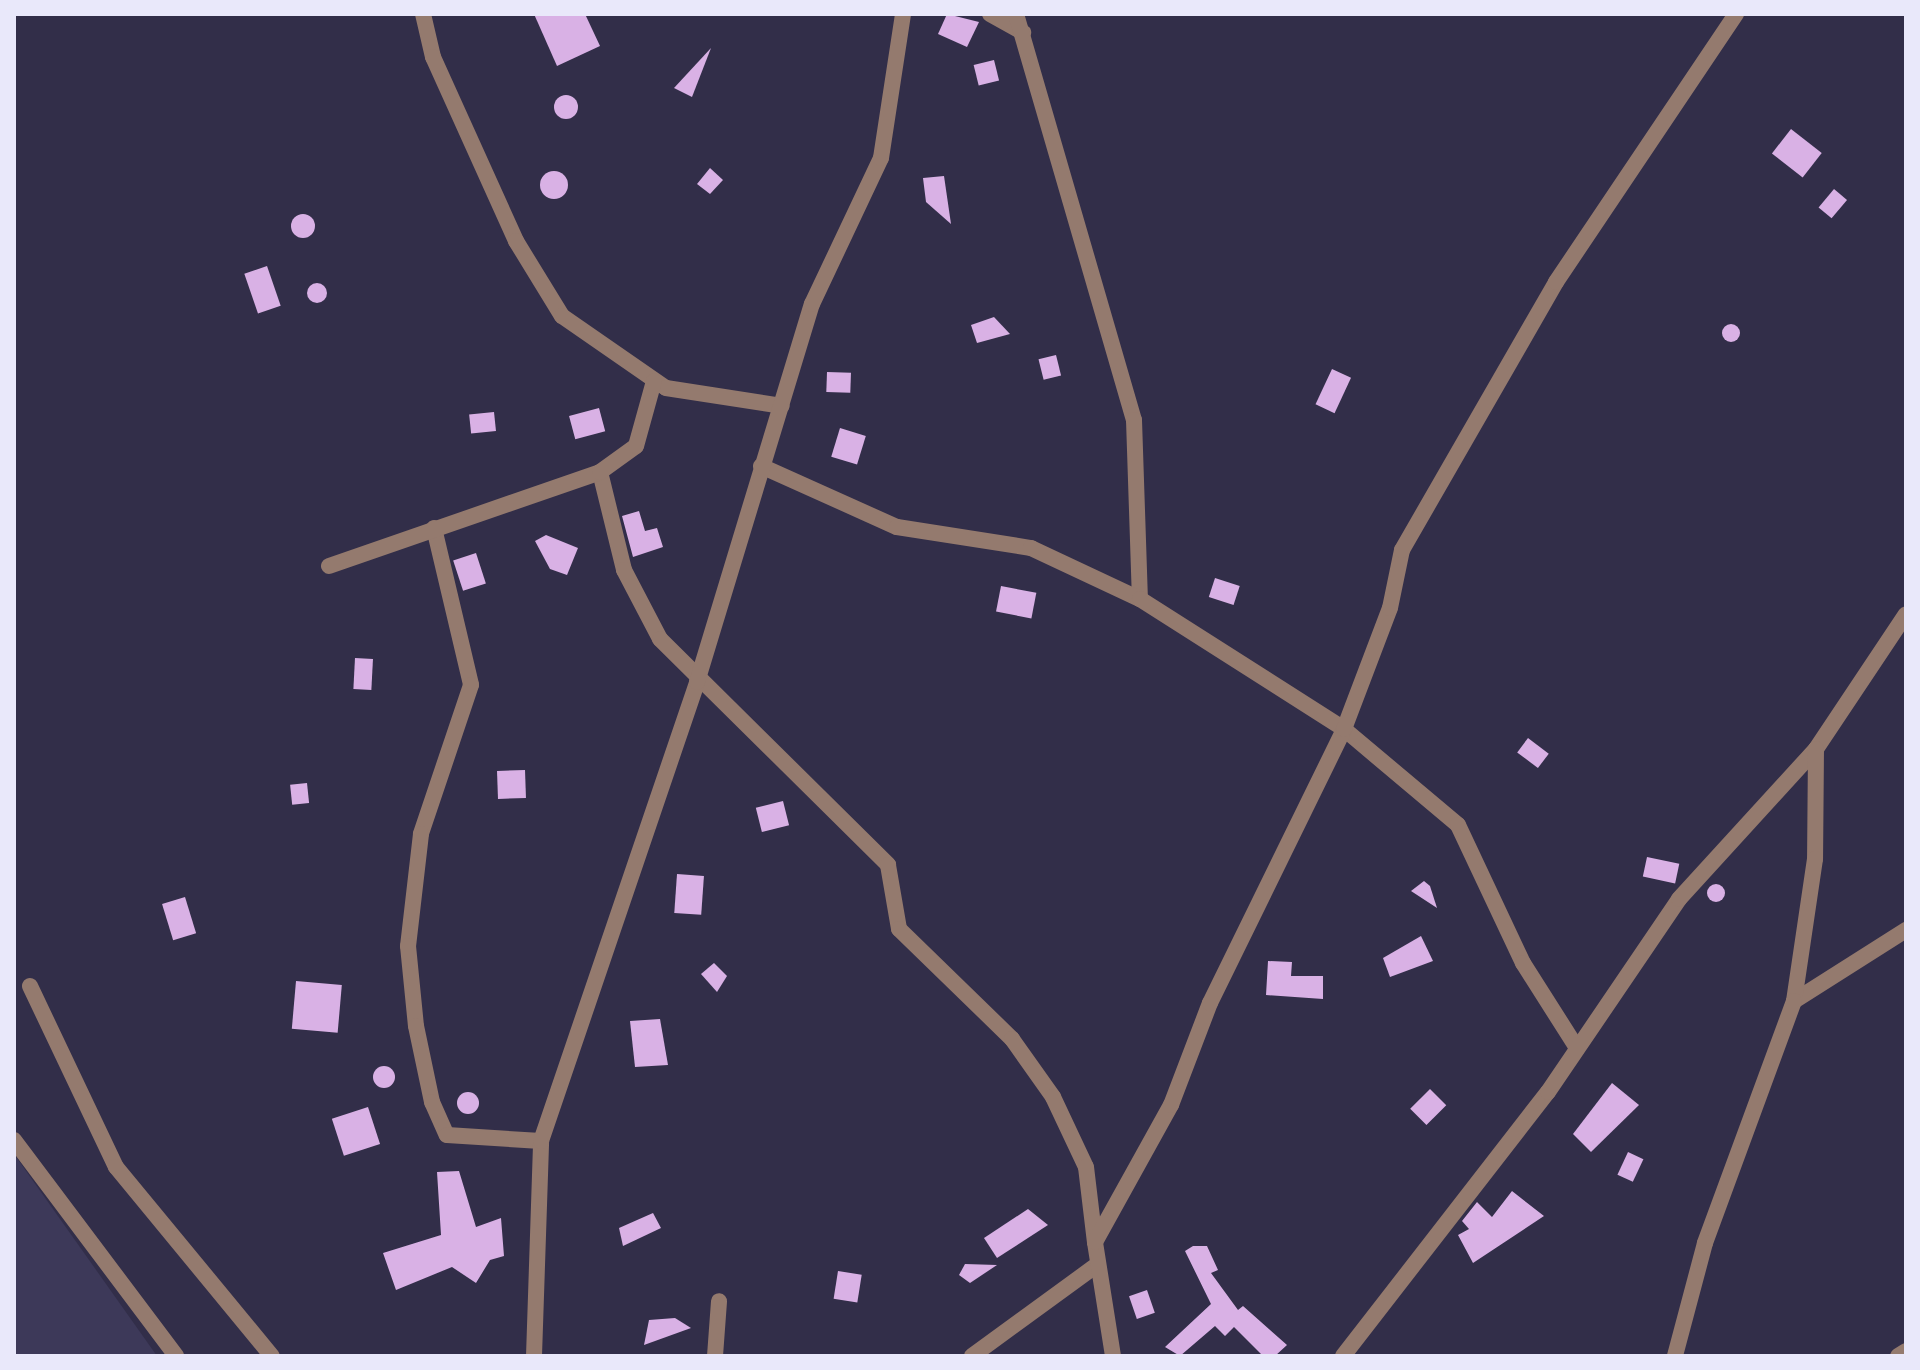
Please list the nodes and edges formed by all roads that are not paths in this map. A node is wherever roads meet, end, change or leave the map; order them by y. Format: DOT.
graph roads {
  1 [pos="423,14"];
  2 [pos="903,14"];
  3 [pos="990,14"];
  4 [pos="1016,14"];
  5 [pos="1736,14"];
  6 [pos="1023,32"];
  7 [pos="654,381"];
  8 [pos="782,406"];
  9 [pos="761,466"];
  10 [pos="600,472"];
  11 [pos="434,528"];
  12 [pos="329,566"];
  13 [pos="1140,599"];
  14 [pos="1906,614"];
  15 [pos="697,682"];
  16 [pos="1344,729"];
  17 [pos="1816,749"];
  18 [pos="1906,930"];
  19 [pos="30,986"];
  20 [pos="1794,1001"];
  21 [pos="1577,1048"];
  22 [pos="14,1140"];
  23 [pos="541,1141"];
  24 [pos="1095,1242"];
  25 [pos="1094,1267"];
  26 [pos="719,1301"];
  27 [pos="1906,1351"];
  28 [pos="176,1356"];
  29 [pos="272,1356"];
  30 [pos="534,1356"];
  31 [pos="715,1356"];
  32 [pos="972,1356"];
  33 [pos="1113,1356"];
  34 [pos="1343,1356"];
  35 [pos="1675,1356"];
  36 [pos="1898,1356"];
  1 -- 7 [label="street"];
  2 -- 8 [label="street"];
  3 -- 6 [label="street"];
  4 -- 6 [label="street"];
  5 -- 16 [label="street"];
  6 -- 13 [label="street"];
  7 -- 8 [label="street"];
  7 -- 10 [label="street"];
  8 -- 9 [label="street"];
  9 -- 13 [label="street"];
  9 -- 15 [label="street"];
  10 -- 11 [label="street"];
  10 -- 15 [label="street"];
  11 -- 12 [label="street"];
  11 -- 23 [label="street"];
  13 -- 16 [label="street"];
  14 -- 17 [label="street"];
  15 -- 23 [label="street"];
  15 -- 24 [label="street"];
  16 -- 21 [label="street"];
  16 -- 24 [label="street"];
  17 -- 20 [label="street"];
  17 -- 21 [label="street"];
  18 -- 20 [label="street"];
  19 -- 29 [label="street"];
  20 -- 35 [label="street"];
  21 -- 34 [label="street"];
  22 -- 28 [label="street"];
  23 -- 30 [label="street"];
  24 -- 25 [label="street"];
  25 -- 32 [label="street"];
  25 -- 33 [label="street"];
  26 -- 31 [label="street"];
  27 -- 36 [label="street"];
}
